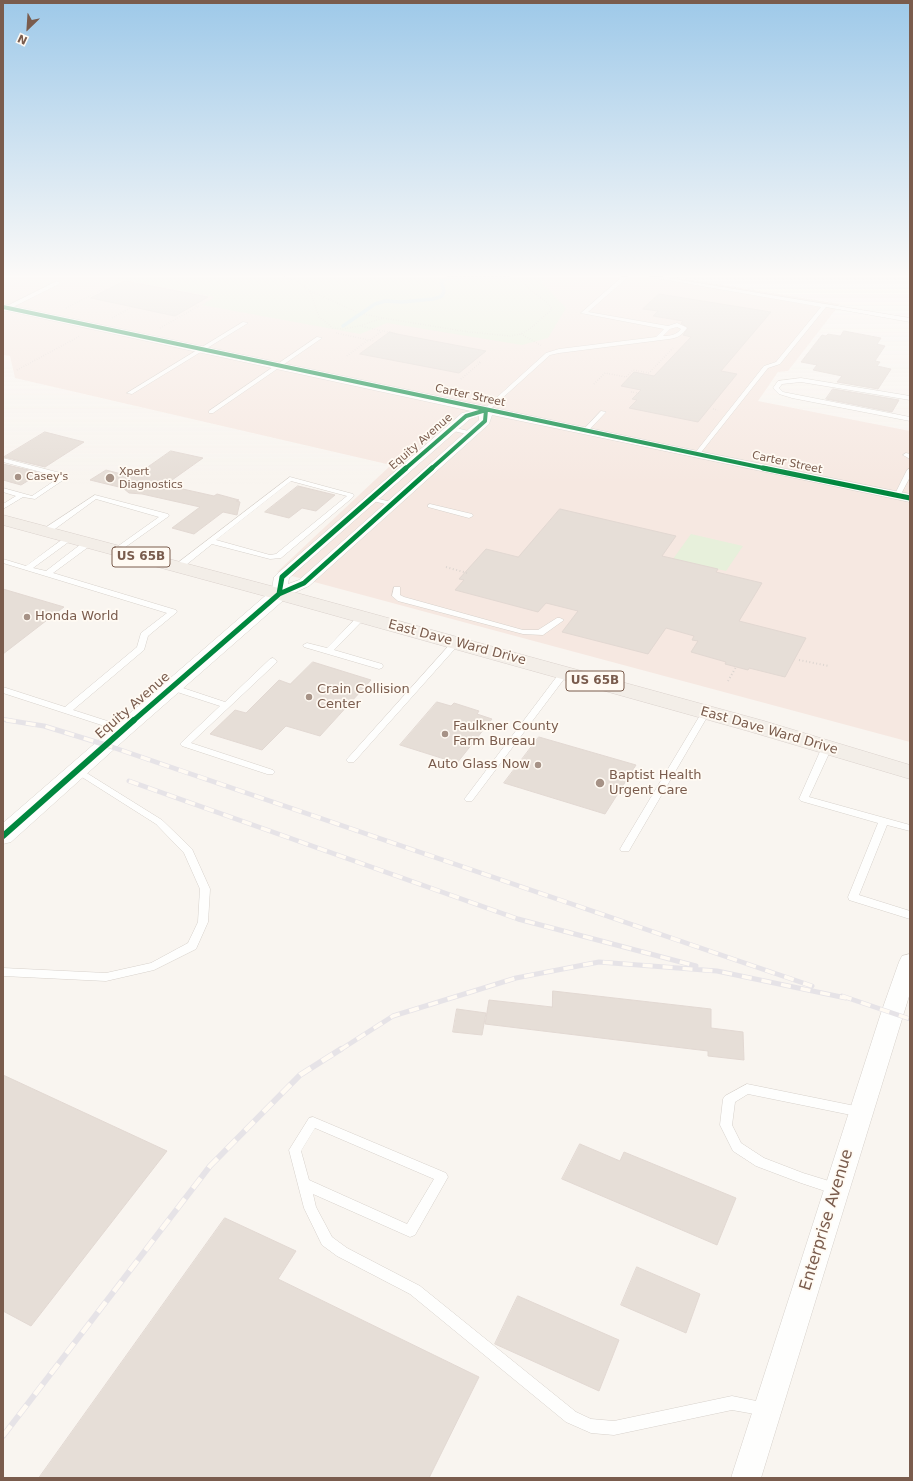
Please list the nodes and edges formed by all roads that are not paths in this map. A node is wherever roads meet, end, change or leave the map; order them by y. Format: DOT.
graph roads {
  1 [pos="187,346"];
  2 [pos="206,346"];
  3 [pos="308,346"];
  4 [pos="596,346"];
  5 [pos="792,346"];
  6 [pos="201,349"];
  7 [pos="278,366"];
  8 [pos="130,393"];
  9 [pos="910,398"];
  10 [pos="486,410"];
  11 [pos="211,412"];
  12 [pos="603,412"];
  13 [pos="910,419"];
  14 [pos="451,429"];
  15 [pos="585,431"];
  16 [pos="471,433"];
  17 [pos="697,454"];
  18 [pos="3,460"];
  19 [pos="910,470"];
  20 [pos="3,490"];
  21 [pos="22,495"];
  22 [pos="904,497"];
  23 [pos="371,499"];
  24 [pos="393,504"];
  25 [pos="430,506"];
  26 [pos="3,507"];
  27 [pos="469,516"];
  28 [pos="3,520"];
  29 [pos="45,532"];
  30 [pos="70,538"];
  31 [pos="210,541"];
  32 [pos="88,543"];
  33 [pos="117,551"];
  34 [pos="3,561"];
  35 [pos="178,567"];
  36 [pos="28,568"];
  37 [pos="47,574"];
  38 [pos="397,589"];
  39 [pos="279,594"];
  40 [pos="362,617"];
  41 [pos="560,620"];
  42 [pos="456,643"];
  43 [pos="307,646"];
  44 [pos="328,652"];
  45 [pos="273,661"];
  46 [pos="379,666"];
  47 [pos="564,673"];
  48 [pos="171,687"];
  49 [pos="3,690"];
  50 [pos="226,705"];
  51 [pos="67,710"];
  52 [pos="706,712"];
  53 [pos="123,729"];
  54 [pos="827,747"];
  55 [pos="351,760"];
  56 [pos="77,770"];
  57 [pos="270,772"];
  58 [pos="910,772"];
  59 [pos="469,799"];
  60 [pos="884,821"];
  61 [pos="910,828"];
  62 [pos="3,836"];
  63 [pos="625,849"];
  64 [pos="910,915"];
  65 [pos="910,962"];
  66 [pos="3,972"];
  67 [pos="861,1112"];
  68 [pos="304,1184"];
  69 [pos="836,1189"];
  70 [pos="767,1409"];
  71 [pos="746,1478"];
  1 -- 6 [label="street, Carter Street"];
  2 -- 6 [label="lane"];
  3 -- 7 [label="lane"];
  4 -- 10 [label="lane"];
  5 -- 17 [label="lane"];
  6 -- 7 [label="street, Carter Street"];
  6 -- 8 [label="lane"];
  7 -- 10 [label="street, Carter Street"];
  7 -- 11 [label="lane"];
  9 -- 13 [label="lane"];
  10 -- 14 [label="street, Equity Avenue"];
  10 -- 15 [label="street, Carter Street"];
  10 -- 16 [label="street, Equity Avenue"];
  12 -- 15 [label="lane"];
  14 -- 16 [label="lane"];
  14 -- 23 [label="street, Equity Avenue"];
  15 -- 17 [label="street, Carter Street"];
  16 -- 24 [label="street, Equity Avenue"];
  17 -- 22 [label="street, Carter Street"];
  18 -- 21 [label="lane"];
  19 -- 22 [label="lane"];
  20 -- 21 [label="lane"];
  21 -- 26 [label="lane"];
  23 -- 24 [label="lane"];
  23 -- 39 [label="street, Equity Avenue"];
  24 -- 39 [label="street, Equity Avenue"];
  25 -- 27 [label="lane"];
  28 -- 29 [label="main road, East Dave Ward Drive / US 65B"];
  29 -- 30 [label="main road, East Dave Ward Drive / US 65B"];
  29 -- 33 [label="lane"];
  30 -- 32 [label="main road, East Dave Ward Drive / US 65B"];
  30 -- 36 [label="lane"];
  31 -- 31 [label="lane"];
  31 -- 35 [label="lane"];
  32 -- 33 [label="main road, East Dave Ward Drive / US 65B"];
  32 -- 37 [label="lane"];
  33 -- 35 [label="main road, East Dave Ward Drive / US 65B"];
  34 -- 36 [label="lane"];
  35 -- 39 [label="main road, East Dave Ward Drive / US 65B"];
  36 -- 37 [label="lane"];
  37 -- 51 [label="lane"];
  38 -- 41 [label="lane"];
  39 -- 40 [label="main road, East Dave Ward Drive / US 65B"];
  39 -- 48 [label="street, Equity Avenue"];
  40 -- 42 [label="main road, East Dave Ward Drive / US 65B"];
  40 -- 44 [label="lane"];
  42 -- 47 [label="main road, East Dave Ward Drive / US 65B"];
  42 -- 55 [label="lane"];
  43 -- 44 [label="lane"];
  44 -- 46 [label="lane"];
  45 -- 50 [label="lane"];
  47 -- 52 [label="main road, East Dave Ward Drive / US 65B"];
  47 -- 59 [label="lane"];
  48 -- 50 [label="lane"];
  48 -- 53 [label="street, Equity Avenue"];
  49 -- 51 [label="lane"];
  50 -- 57 [label="lane"];
  51 -- 53 [label="lane"];
  52 -- 54 [label="main road, East Dave Ward Drive / US 65B"];
  52 -- 63 [label="lane"];
  53 -- 56 [label="street, Equity Avenue"];
  54 -- 58 [label="main road, East Dave Ward Drive / US 65B"];
  54 -- 60 [label="lane"];
  56 -- 62 [label="street, Equity Avenue"];
  56 -- 66 [label="lane"];
  60 -- 61 [label="lane"];
  60 -- 64 [label="lane"];
  65 -- 67 [label="street, Enterprise Avenue"];
  67 -- 69 [label="street, Enterprise Avenue"];
  67 -- 69 [label="lane"];
  68 -- 68 [label="lane"];
  68 -- 70 [label="lane"];
  69 -- 70 [label="street, Enterprise Avenue"];
  70 -- 71 [label="street, Enterprise Avenue"];
}
